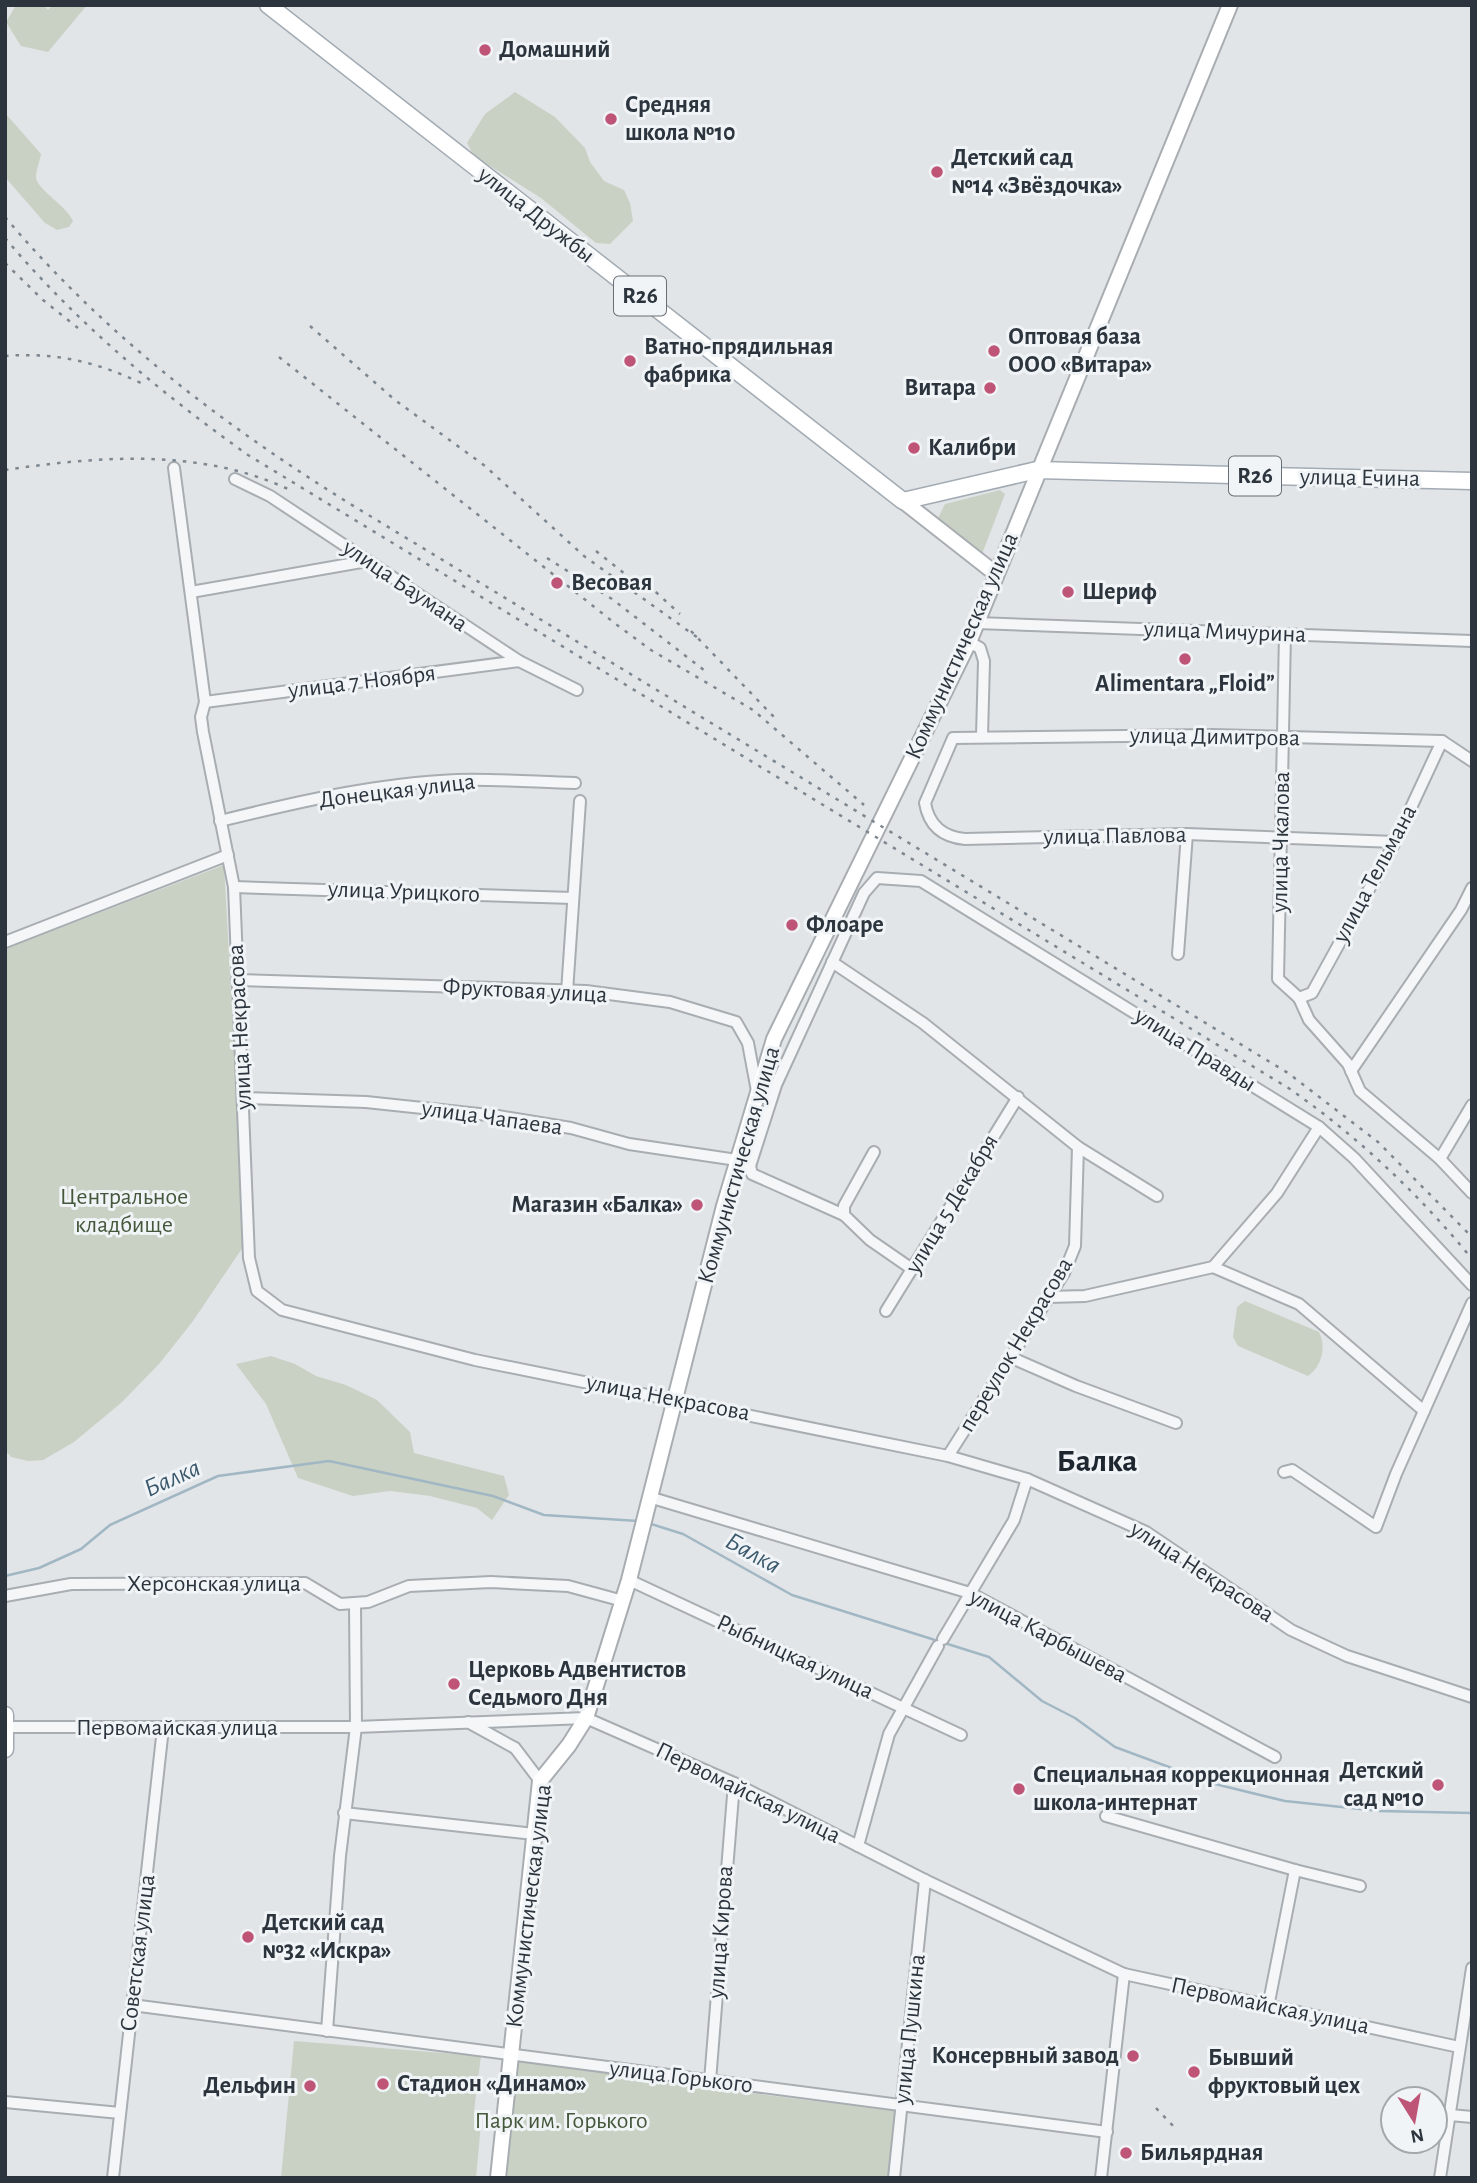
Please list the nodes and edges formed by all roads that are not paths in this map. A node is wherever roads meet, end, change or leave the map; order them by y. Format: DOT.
graph roads {
  1 [pos="268,5"];
  2 [pos="1230,5"];
  3 [pos="174,468"];
  4 [pos="1037,470"];
  5 [pos="235,479"];
  6 [pos="1472,481"];
  7 [pos="903,501"];
  8 [pos="367,561"];
  9 [pos="996,574"];
  10 [pos="191,592"];
  11 [pos="977,623"];
  12 [pos="1285,634"];
  13 [pos="1472,641"];
  14 [pos="969,642"];
  15 [pos="519,661"];
  16 [pos="578,690"];
  17 [pos="205,702"];
  18 [pos="982,736"];
  19 [pos="1284,737"];
  20 [pos="953,738"];
  21 [pos="1442,741"];
  22 [pos="1472,761"];
  23 [pos="575,783"];
  24 [pos="580,801"];
  25 [pos="220,821"];
  26 [pos="1187,834"];
  27 [pos="1282,838"];
  28 [pos="1395,842"];
  29 [pos="228,855"];
  30 [pos="234,887"];
  31 [pos="1472,888"];
  32 [pos="573,898"];
  33 [pos="5,942"];
  34 [pos="1178,954"];
  35 [pos="832,962"];
  36 [pos="237,980"];
  37 [pos="567,992"];
  38 [pos="1299,998"];
  39 [pos="1351,1071"];
  40 [pos="757,1091"];
  41 [pos="1018,1097"];
  42 [pos="244,1098"];
  43 [pos="1471,1108"];
  44 [pos="1319,1127"];
  45 [pos="1078,1147"];
  46 [pos="874,1152"];
  47 [pos="1440,1159"];
  48 [pos="743,1163"];
  49 [pos="1472,1193"];
  50 [pos="1157,1196"];
  51 [pos="844,1215"];
  52 [pos="1213,1267"];
  53 [pos="912,1269"];
  54 [pos="1472,1285"];
  55 [pos="1049,1297"];
  56 [pos="1472,1303"];
  57 [pos="886,1311"];
  58 [pos="1012,1358"];
  59 [pos="674,1399"];
  60 [pos="1424,1411"];
  61 [pos="1176,1423"];
  62 [pos="948,1456"];
  63 [pos="1284,1472"];
  64 [pos="1027,1479"];
  65 [pos="649,1497"];
  66 [pos="629,1580"];
  67 [pos="970,1593"];
  68 [pos="5,1597"];
  69 [pos="622,1601"];
  70 [pos="355,1605"];
  71 [pos="1472,1698"];
  72 [pos="902,1707"];
  73 [pos="586,1717"];
  74 [pos="468,1722"];
  75 [pos="6,1723"];
  76 [pos="356,1727"];
  77 [pos="163,1728"];
  78 [pos="961,1735"];
  79 [pos="5,1749"];
  80 [pos="1275,1756"];
  81 [pos="540,1781"];
  82 [pos="734,1783"];
  83 [pos="344,1814"];
  84 [pos="1106,1816"];
  85 [pos="534,1835"];
  86 [pos="858,1846"];
  87 [pos="1295,1870"];
  88 [pos="925,1880"];
  89 [pos="1360,1886"];
  90 [pos="1472,1968"];
  91 [pos="1124,1974"];
  92 [pos="132,2005"];
  93 [pos="1268,2007"];
  94 [pos="327,2031"];
  95 [pos="1459,2047"];
  96 [pos="511,2054"];
  97 [pos="710,2081"];
  98 [pos="5,2102"];
  99 [pos="901,2107"];
  100 [pos="120,2113"];
  101 [pos="1450,2115"];
  102 [pos="1472,2117"];
  103 [pos="1107,2132"];
  104 [pos="113,2178"];
  105 [pos="498,2178"];
  106 [pos="894,2178"];
  107 [pos="1101,2178"];
  108 [pos="1440,2178"];
  1 -- 7 [label="main road, улица Дружбы / R26"];
  2 -- 4 [label="main road, Коммунистическая улица"];
  3 -- 10 [label="street, улица Некрасова"];
  4 -- 6 [label="main road, улица Ечина / R26"];
  4 -- 7 [label="main road, R26"];
  4 -- 9 [label="main road, Коммунистическая улица"];
  5 -- 8 [label="street, улица Баумана"];
  7 -- 9 [label="main road, улица Дружбы"];
  8 -- 10 [label="street"];
  8 -- 15 [label="street, улица Баумана"];
  9 -- 11 [label="main road, Коммунистическая улица"];
  10 -- 17 [label="street, улица Некрасова"];
  11 -- 12 [label="street, улица Мичурина"];
  11 -- 14 [label="main road, Коммунистическая улица"];
  12 -- 13 [label="street, улица Мичурина"];
  12 -- 19 [label="street, улица Чкалова"];
  14 -- 18 [label="street"];
  14 -- 40 [label="main road, Коммунистическая улица"];
  15 -- 16 [label="street, улица Баумана"];
  15 -- 17 [label="street, улица 7 Ноября"];
  17 -- 25 [label="street, улица Некрасова"];
  18 -- 19 [label="street, улица Димитрова"];
  18 -- 20 [label="street, улица Димитрова"];
  19 -- 21 [label="street, улица Димитрова"];
  19 -- 27 [label="street, улица Чкалова"];
  20 -- 26 [label="street, улица Павлова"];
  21 -- 22 [label="street"];
  21 -- 28 [label="street, улица Тельмана"];
  23 -- 25 [label="street, Донецкая улица"];
  24 -- 32 [label="street"];
  25 -- 29 [label="street, улица Некрасова"];
  26 -- 27 [label="street, улица Павлова"];
  26 -- 34 [label="street"];
  27 -- 28 [label="street, улица Павлова"];
  27 -- 38 [label="street, улица Чкалова"];
  28 -- 38 [label="street, улица Тельмана"];
  29 -- 30 [label="street, улица Некрасова"];
  29 -- 33 [label="street"];
  30 -- 32 [label="street, улица Урицкого"];
  30 -- 36 [label="street, улица Некрасова"];
  31 -- 39 [label="street"];
  32 -- 37 [label="street"];
  35 -- 41 [label="street"];
  35 -- 44 [label="street, улица Правды"];
  35 -- 48 [label="street"];
  36 -- 37 [label="street, Фруктовая улица"];
  36 -- 42 [label="street, улица Некрасова"];
  37 -- 40 [label="street, Фруктовая улица"];
  38 -- 39 [label="street, улица Чкалова"];
  39 -- 47 [label="street, улица Чкалова"];
  40 -- 48 [label="main road, Коммунистическая улица"];
  41 -- 45 [label="street"];
  41 -- 53 [label="street, улица 5 Декабря"];
  42 -- 48 [label="street, улица Чапаева"];
  42 -- 59 [label="street, улица Некрасова"];
  43 -- 47 [label="street"];
  44 -- 52 [label="street"];
  44 -- 54 [label="street, улица Правды"];
  45 -- 50 [label="street"];
  45 -- 55 [label="street, переулок Некрасова"];
  46 -- 51 [label="street"];
  47 -- 49 [label="street, улица Чкалова"];
  48 -- 51 [label="street"];
  48 -- 59 [label="main road, Коммунистическая улица"];
  51 -- 53 [label="street"];
  52 -- 55 [label="street"];
  52 -- 60 [label="street"];
  53 -- 57 [label="street, улица 5 Декабря"];
  55 -- 58 [label="street, переулок Некрасова"];
  56 -- 60 [label="street"];
  58 -- 61 [label="street"];
  58 -- 62 [label="street, переулок Некрасова"];
  59 -- 62 [label="street, улица Некрасова"];
  59 -- 65 [label="main road, Коммунистическая улица"];
  60 -- 63 [label="street"];
  62 -- 64 [label="street, улица Некрасова"];
  64 -- 67 [label="street"];
  64 -- 71 [label="street, улица Некрасова"];
  65 -- 66 [label="main road, Коммунистическая улица"];
  65 -- 67 [label="street, улица Карбышева"];
  66 -- 69 [label="main road, Коммунистическая улица"];
  66 -- 72 [label="street, Рыбницкая улица"];
  67 -- 72 [label="street"];
  67 -- 80 [label="street, улица Карбышева"];
  68 -- 70 [label="street, Херсонская улица"];
  69 -- 70 [label="street"];
  69 -- 73 [label="main road, Коммунистическая улица"];
  70 -- 76 [label="street"];
  72 -- 78 [label="street, Рыбницкая улица"];
  72 -- 86 [label="street"];
  73 -- 74 [label="street, Первомайская улица"];
  73 -- 81 [label="main road, Коммунистическая улица"];
  73 -- 82 [label="street, Первомайская улица"];
  74 -- 76 [label="street, Первомайская улица"];
  74 -- 81 [label="street"];
  75 -- 77 [label="street, Первомайская улица"];
  75 -- 79 [label="main road"];
  76 -- 77 [label="street, Первомайская улица"];
  76 -- 83 [label="street"];
  77 -- 92 [label="street, Советская улица"];
  81 -- 85 [label="main road, Коммунистическая улица"];
  82 -- 86 [label="street, Первомайская улица"];
  82 -- 97 [label="street, улица Кирова"];
  83 -- 85 [label="street"];
  83 -- 94 [label="street"];
  84 -- 87 [label="street"];
  85 -- 96 [label="main road, Коммунистическая улица"];
  86 -- 88 [label="street, Первомайская улица"];
  87 -- 89 [label="street"];
  87 -- 93 [label="street"];
  88 -- 91 [label="street, Первомайская улица"];
  88 -- 99 [label="street, улица Пушкина"];
  90 -- 95 [label="street"];
  91 -- 93 [label="street, Первомайская улица"];
  91 -- 103 [label="street"];
  92 -- 94 [label="street, улица Горького"];
  92 -- 100 [label="street, Советская улица"];
  93 -- 95 [label="street, Первомайская улица"];
  94 -- 96 [label="street, улица Горького"];
  95 -- 101 [label="street"];
  96 -- 97 [label="street, улица Горького"];
  96 -- 105 [label="main road, Коммунистическая улица"];
  97 -- 99 [label="street, улица Горького"];
  98 -- 100 [label="street"];
  99 -- 103 [label="street, улица Горького"];
  99 -- 106 [label="street, улица Пушкина"];
  100 -- 104 [label="street, Советская улица"];
  101 -- 102 [label="street"];
  101 -- 108 [label="street"];
  103 -- 107 [label="street"];
}
